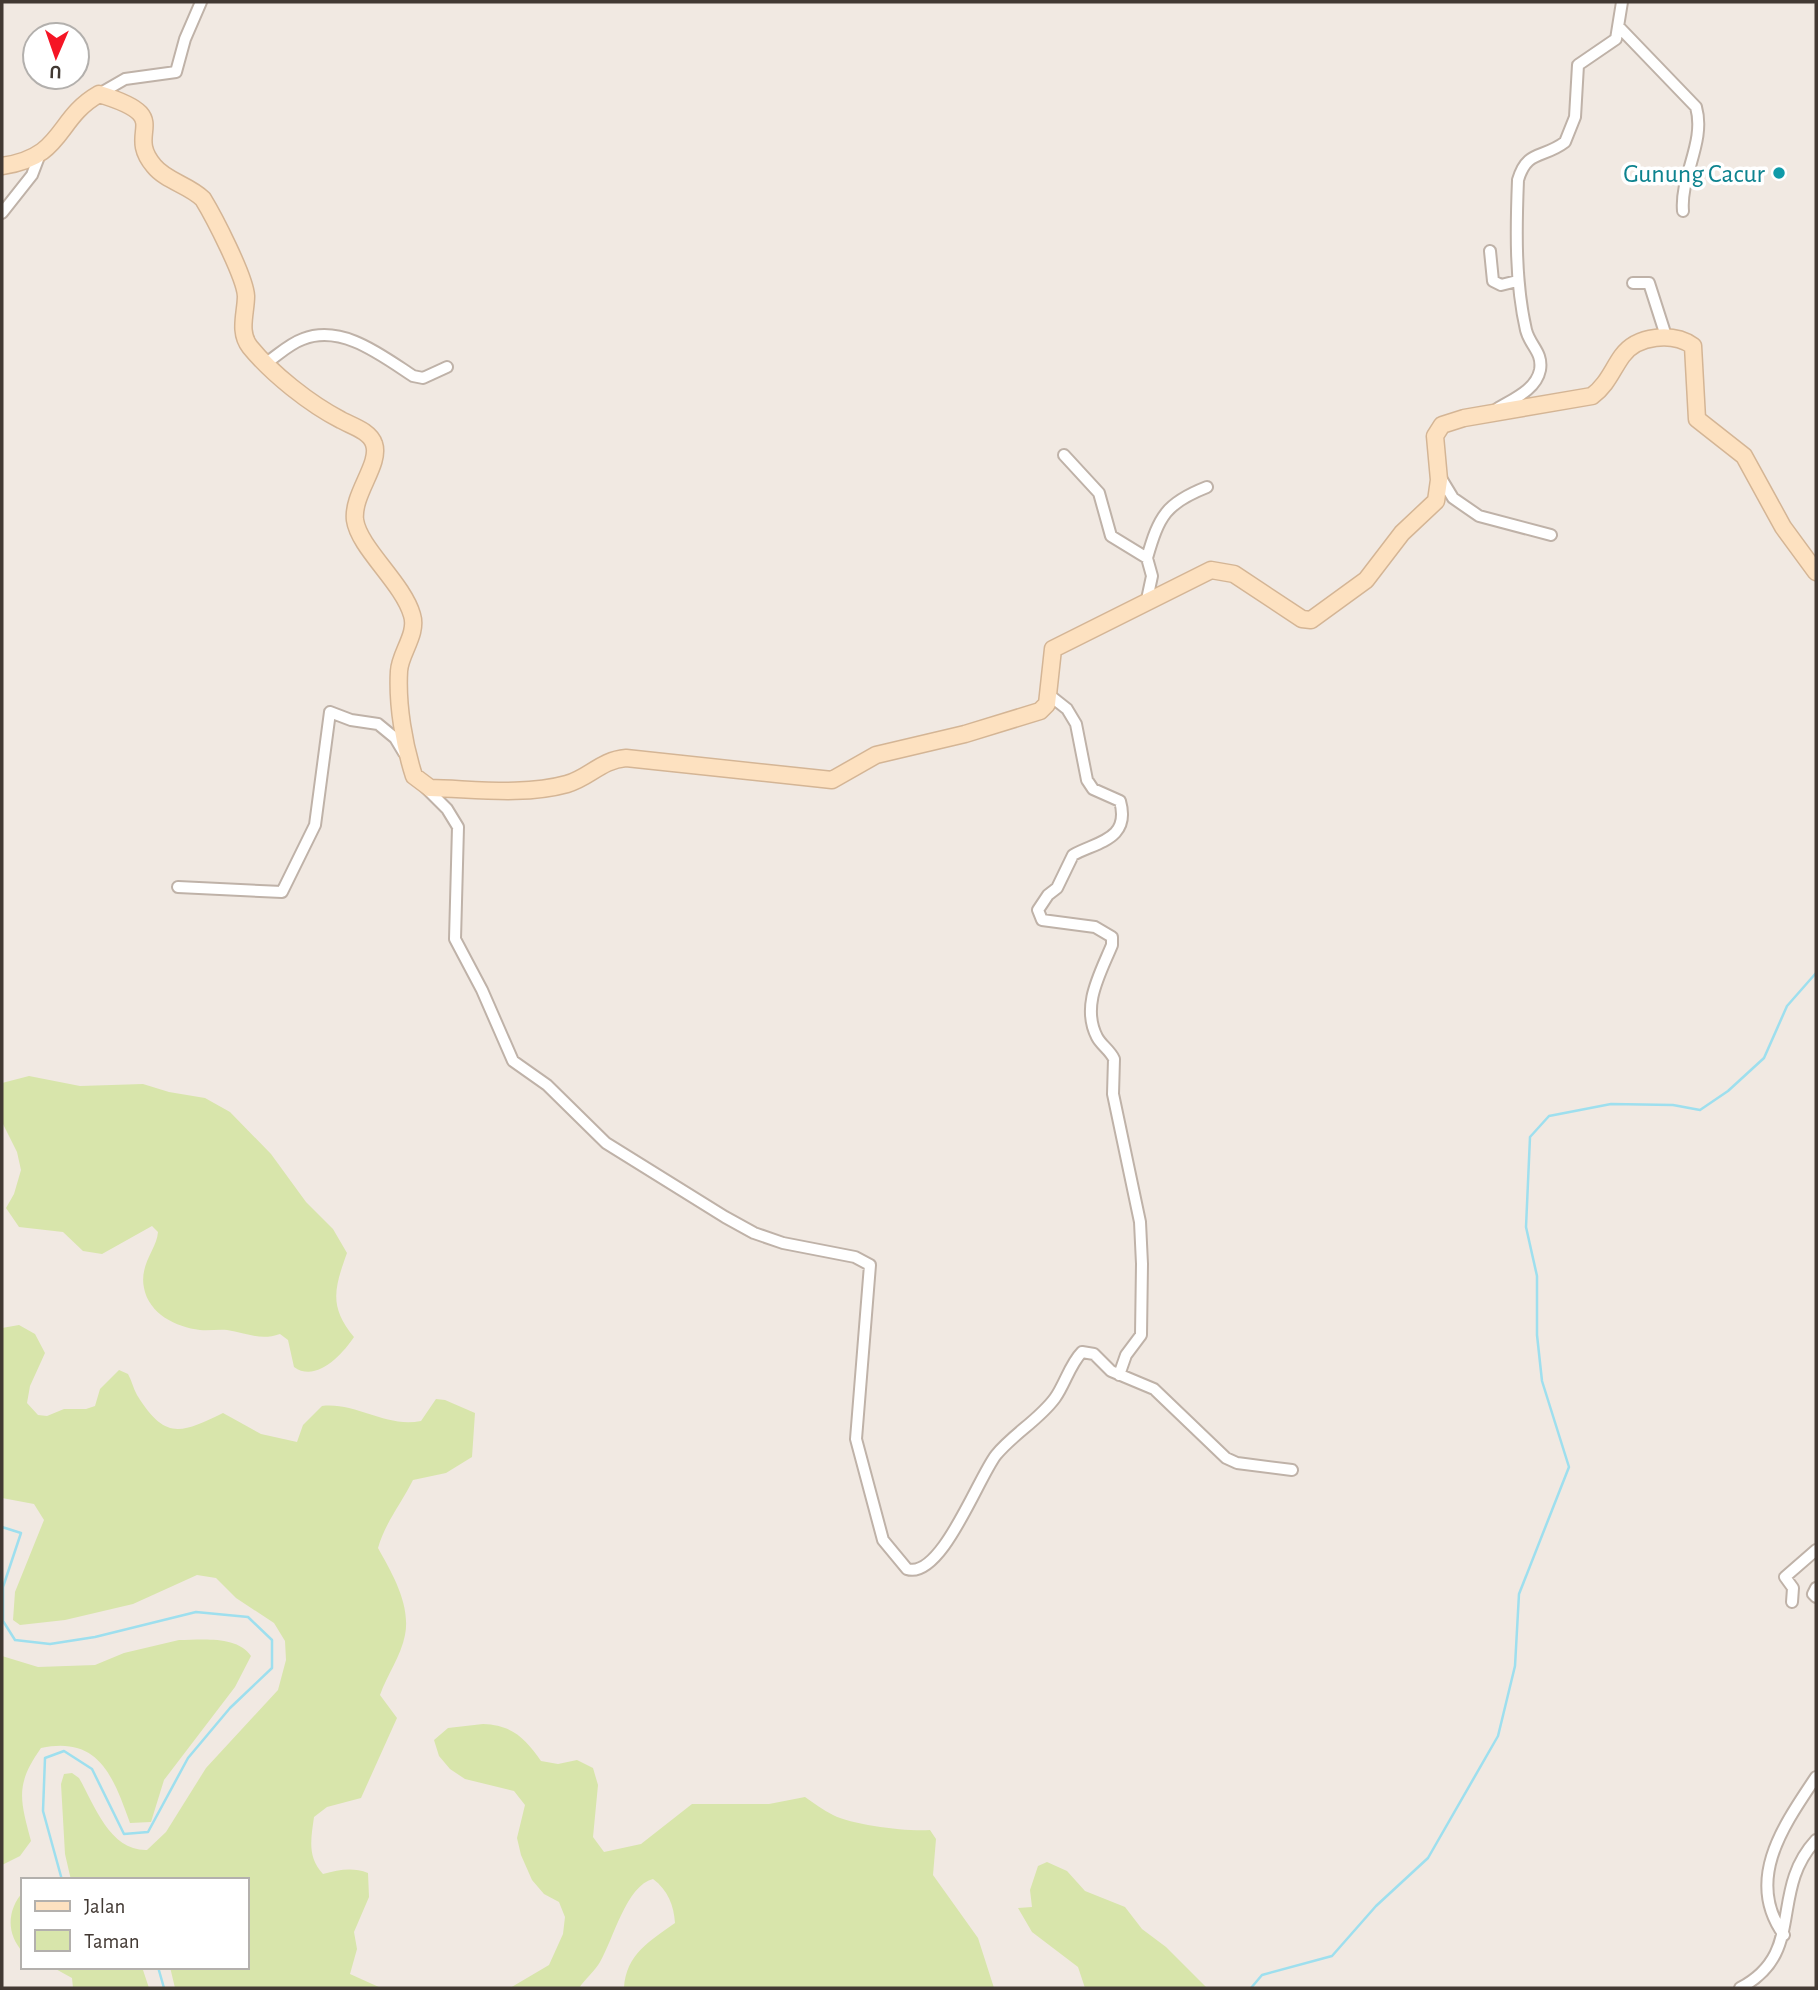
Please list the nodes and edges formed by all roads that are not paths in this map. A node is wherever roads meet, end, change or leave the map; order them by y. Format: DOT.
graph roads {
  1 [pos="201,2"];
  2 [pos="1622,2"];
  3 [pos="1619,27"];
  4 [pos="99,94"];
  5 [pos="40,153"];
  6 [pos="2,166"];
  7 [pos="1683,211"];
  8 [pos="2,213"];
  9 [pos="1490,251"];
  10 [pos="1517,281"];
  11 [pos="1633,283"];
  12 [pos="1666,336"];
  13 [pos="266,363"];
  14 [pos="447,367"];
  15 [pos="1489,414"];
  16 [pos="1064,455"];
  17 [pos="1438,473"];
  18 [pos="1207,487"];
  19 [pos="1551,535"];
  20 [pos="1147,558"];
  21 [pos="1816,572"];
  22 [pos="1146,604"];
  23 [pos="1048,694"];
  24 [pos="410,761"];
  25 [pos="421,783"];
  26 [pos="178,887"];
  27 [pos="1119,1375"];
  28 [pos="1292,1470"];
  29 [pos="1816,1550"];
  30 [pos="1816,1588"];
  31 [pos="1816,1597"];
  32 [pos="1792,1602"];
  33 [pos="1816,1777"];
  34 [pos="1816,1840"];
  35 [pos="1784,1935"];
  36 [pos="1740,1988"];
  1 -- 4 [label="street"];
  2 -- 3 [label="street"];
  3 -- 7 [label="street"];
  3 -- 10 [label="street"];
  4 -- 5 [label="street"];
  4 -- 13 [label="street"];
  5 -- 6 [label="street"];
  5 -- 8 [label="street"];
  9 -- 10 [label="street"];
  10 -- 15 [label="street"];
  11 -- 12 [label="street"];
  12 -- 15 [label="street"];
  12 -- 21 [label="street"];
  13 -- 14 [label="street"];
  13 -- 24 [label="street"];
  15 -- 17 [label="street"];
  16 -- 20 [label="street"];
  17 -- 19 [label="street"];
  17 -- 22 [label="street"];
  18 -- 20 [label="street"];
  20 -- 22 [label="street"];
  22 -- 23 [label="street"];
  23 -- 25 [label="street"];
  23 -- 27 [label="street"];
  24 -- 25 [label="street"];
  24 -- 26 [label="street"];
  25 -- 27 [label="street"];
  27 -- 28 [label="street"];
  29 -- 32 [label="street"];
  30 -- 31 [label="street"];
  33 -- 35 [label="street"];
  34 -- 35 [label="street"];
  35 -- 36 [label="street"];
}
